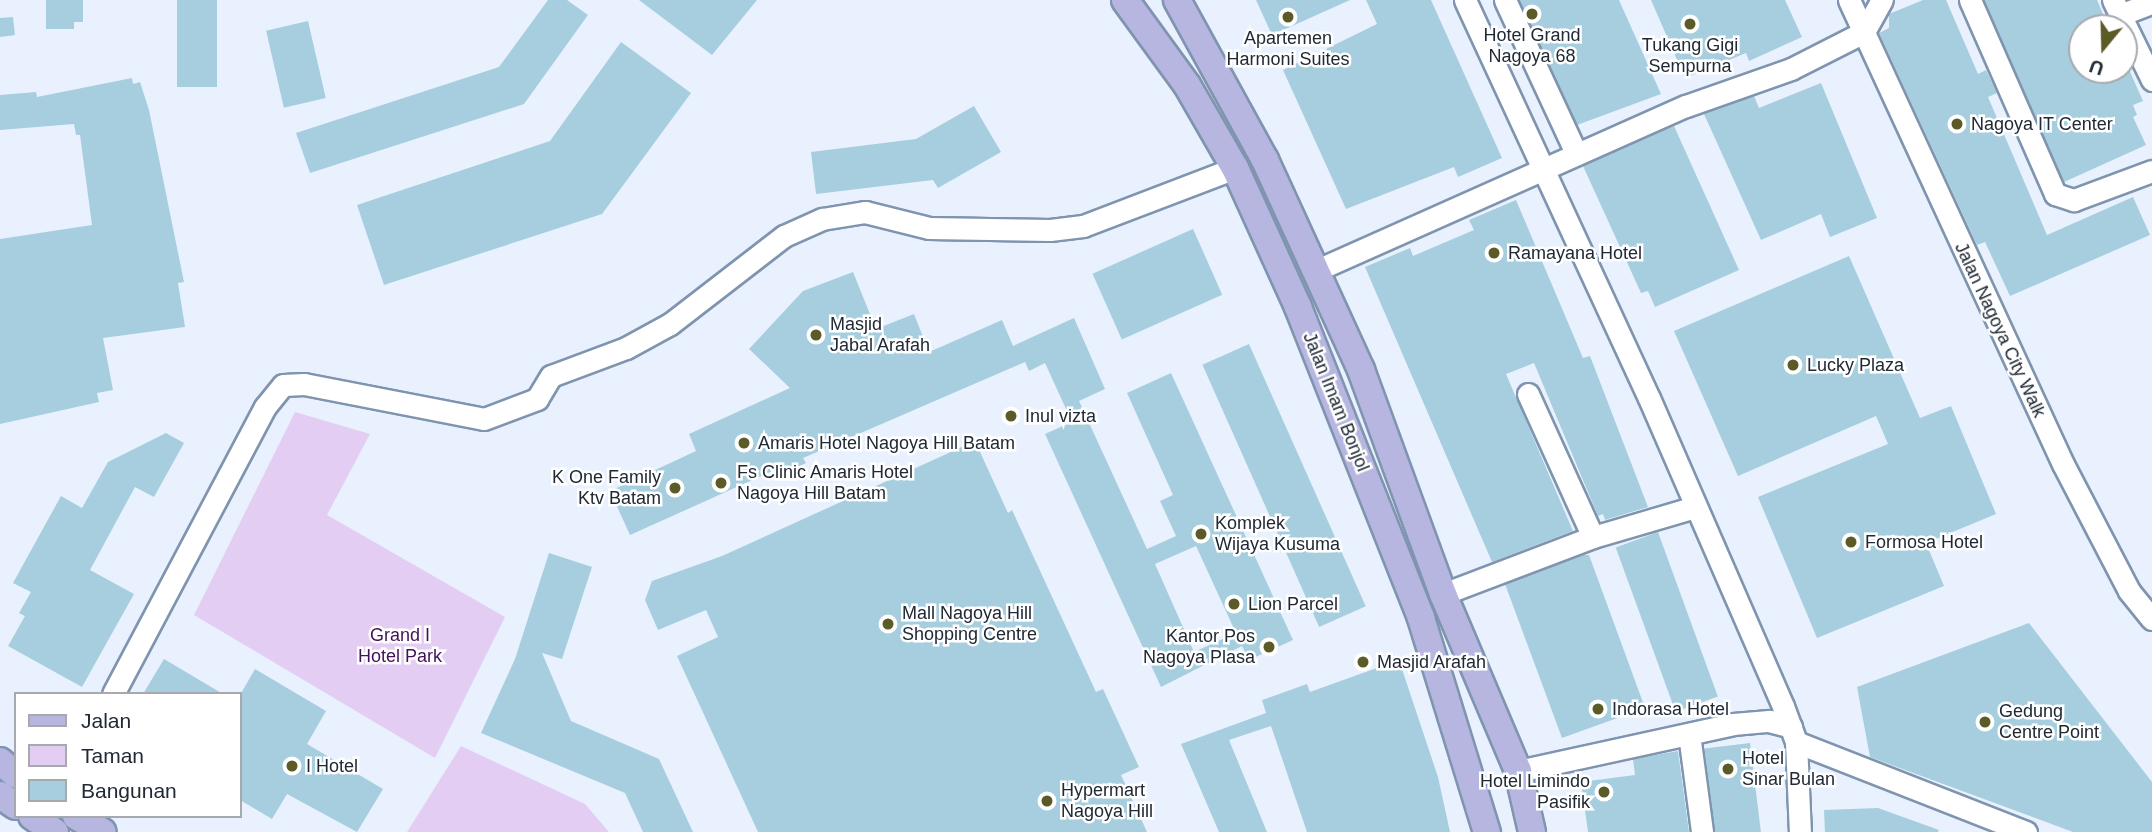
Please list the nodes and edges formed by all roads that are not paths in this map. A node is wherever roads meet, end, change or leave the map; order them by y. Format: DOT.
graph roads {
  1 [pos="1125,0"];
  2 [pos="1177,0"];
  3 [pos="1465,0"];
  4 [pos="1504,0"];
  5 [pos="1849,0"];
  6 [pos="1882,0"];
  7 [pos="1970,0"];
  8 [pos="2152,3"];
  9 [pos="2117,8"];
  10 [pos="1864,32"];
  11 [pos="2152,80"];
  12 [pos="1576,153"];
  13 [pos="1543,167"];
  14 [pos="1235,168"];
  15 [pos="2152,171"];
  16 [pos="1317,270"];
  17 [pos="1361,370"];
  18 [pos="1330,382"];
  19 [pos="1528,394"];
  20 [pos="1695,507"];
  21 [pos="1593,537"];
  22 [pos="1443,594"];
  23 [pos="2152,618"];
  24 [pos="114,692"];
  25 [pos="1689,734"];
  26 [pos="1794,735"];
  27 [pos="0,761"];
  28 [pos="1518,771"];
  29 [pos="14,773"];
  30 [pos="35,818"];
  31 [pos="79,818"];
  32 [pos="55,832"];
  33 [pos="103,832"];
  34 [pos="1487,832"];
  35 [pos="1532,832"];
  36 [pos="1702,832"];
  37 [pos="1800,832"];
  38 [pos="2026,832"];
  1 -- 14 [label="main road, Jalan Imam Bonjol"];
  2 -- 16 [label="main road, Jalan Imam Bonjol"];
  3 -- 13 [label="street"];
  4 -- 12 [label="street"];
  5 -- 10 [label="street, Jalan Nagoya City Walk"];
  6 -- 10 [label="street"];
  7 -- 15 [label="street"];
  8 -- 9 [label="street"];
  9 -- 11 [label="street"];
  10 -- 12 [label="street"];
  10 -- 23 [label="street, Jalan Nagoya City Walk"];
  12 -- 13 [label="street"];
  13 -- 16 [label="street"];
  13 -- 20 [label="street"];
  14 -- 18 [label="main road, Jalan Imam Bonjol"];
  14 -- 24 [label="street"];
  16 -- 17 [label="main road, Jalan Imam Bonjol"];
  17 -- 18 [label="main road"];
  17 -- 22 [label="main road, Jalan Imam Bonjol"];
  18 -- 34 [label="main road, Jalan Imam Bonjol"];
  19 -- 21 [label="street"];
  20 -- 21 [label="street"];
  20 -- 26 [label="street"];
  21 -- 22 [label="street"];
  22 -- 28 [label="main road, Jalan Imam Bonjol"];
  25 -- 26 [label="street"];
  25 -- 28 [label="street"];
  25 -- 36 [label="street"];
  26 -- 37 [label="street"];
  26 -- 38 [label="street"];
  27 -- 29 [label="main road"];
  28 -- 35 [label="main road, Jalan Imam Bonjol"];
  30 -- 32 [label="main road"];
  31 -- 33 [label="main road"];
}
